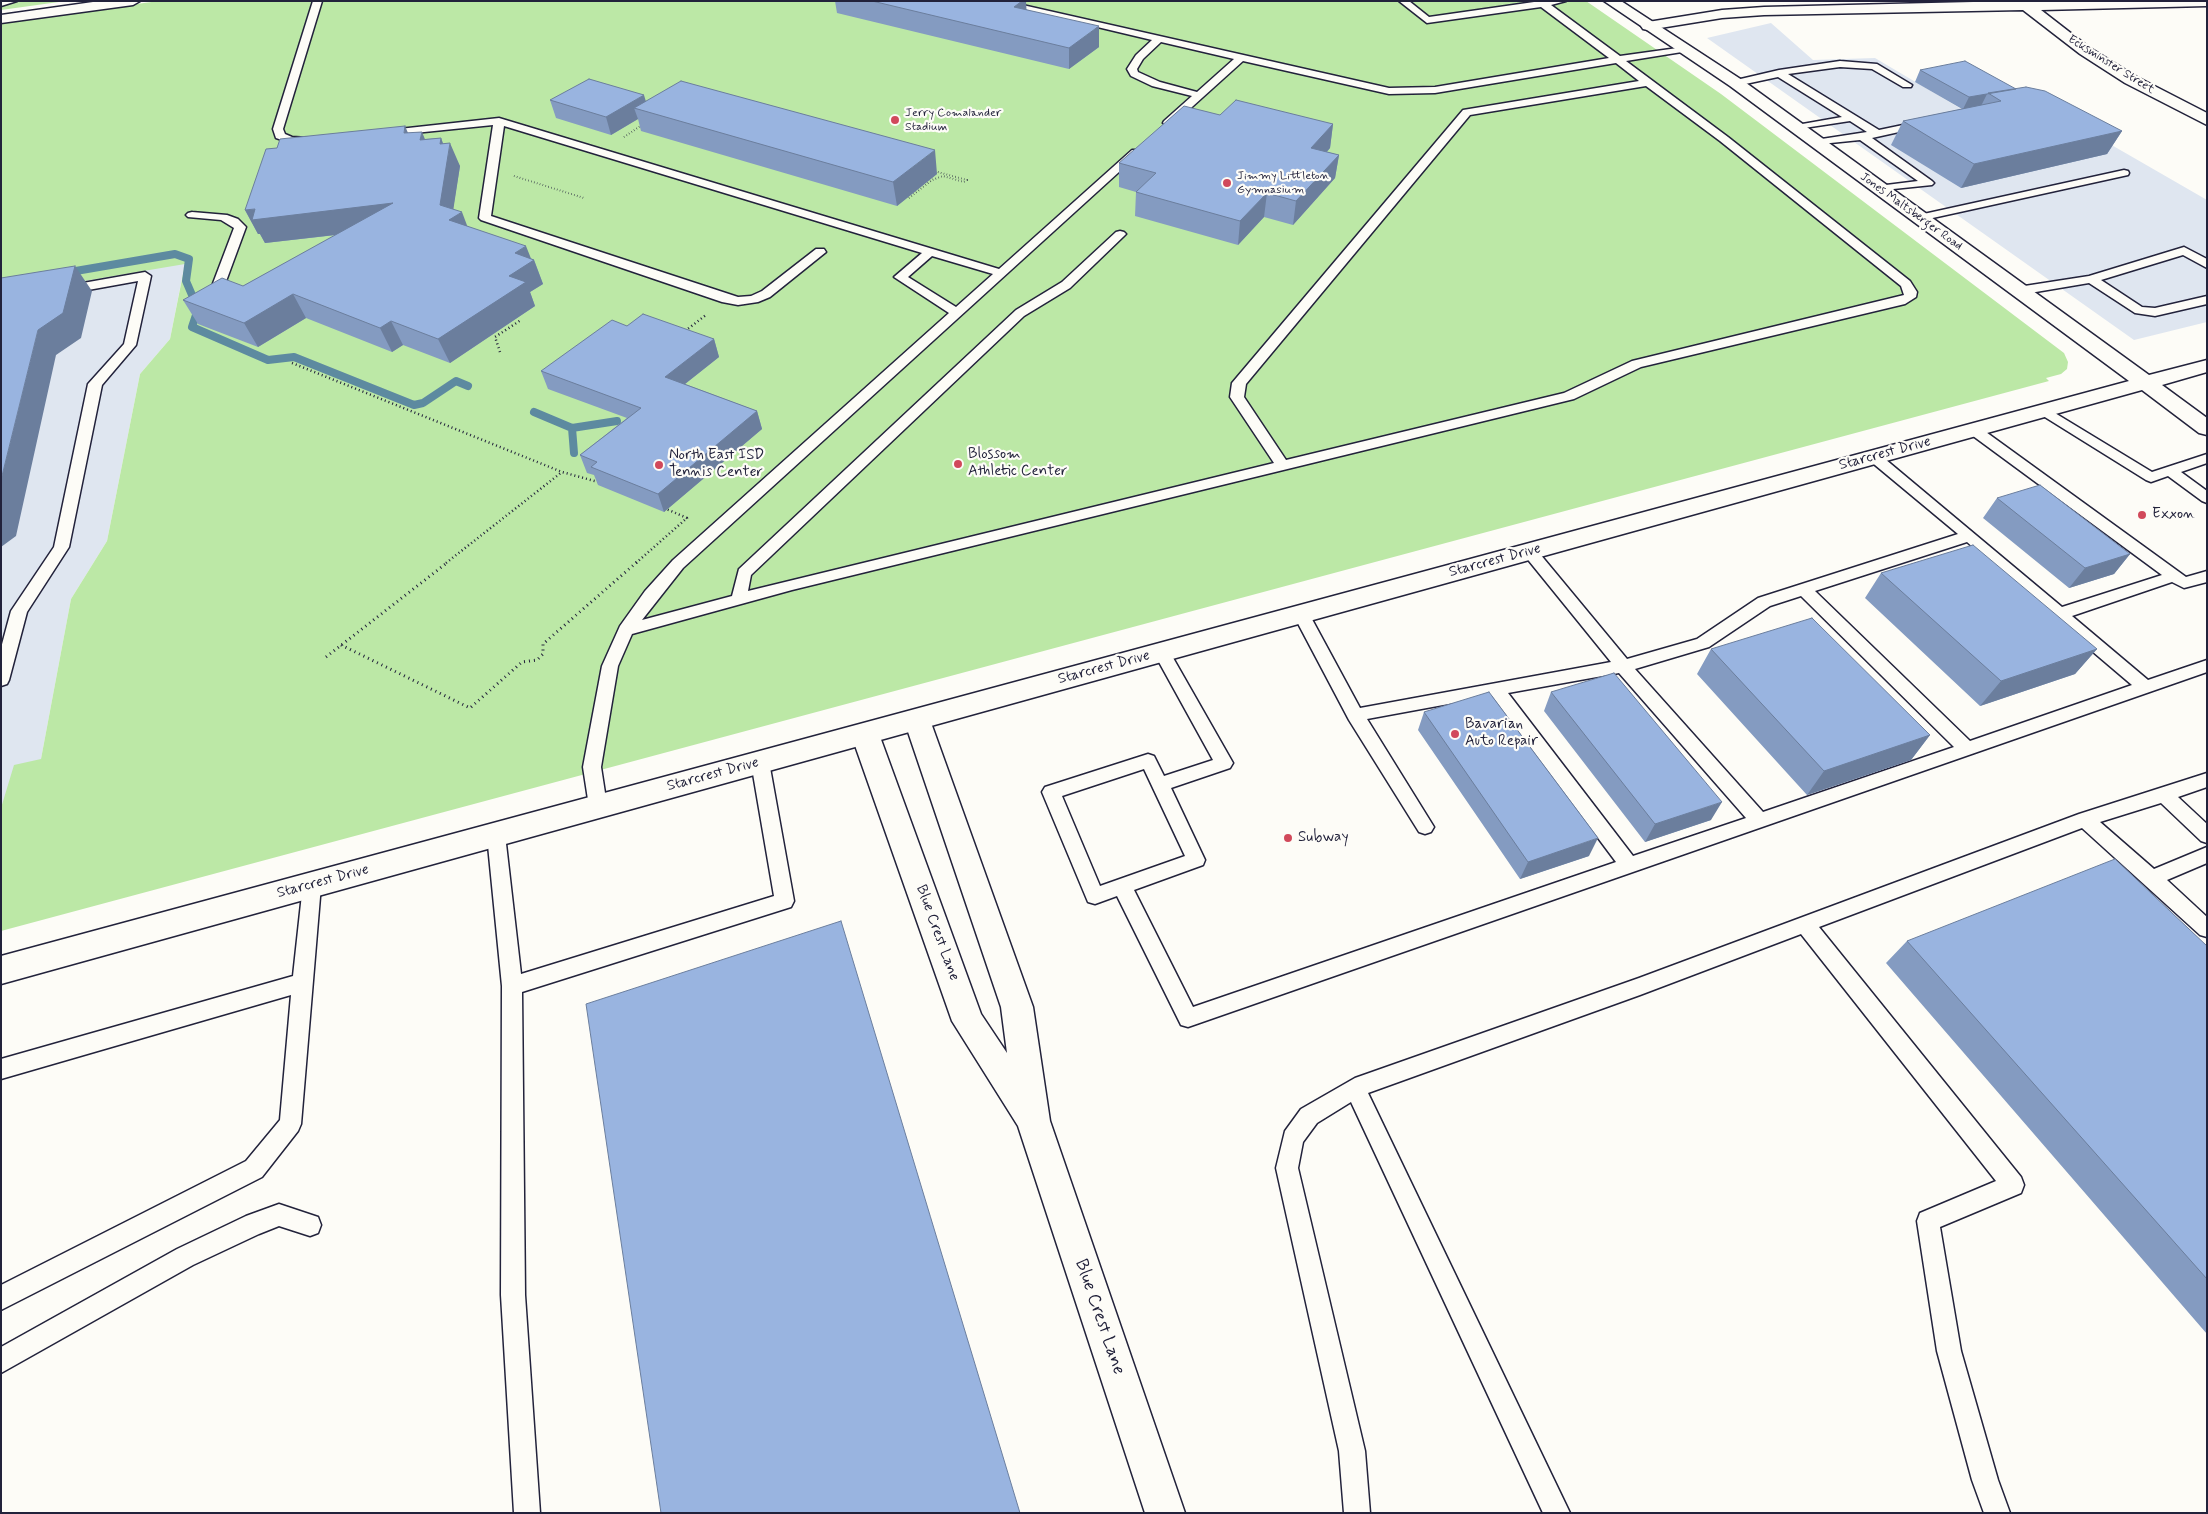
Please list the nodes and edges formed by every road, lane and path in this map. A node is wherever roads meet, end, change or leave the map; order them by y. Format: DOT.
graph roads {
  1 [pos="13,1"];
  2 [pos="133,1"];
  3 [pos="318,1"];
  4 [pos="992,1"];
  5 [pos="1403,1"];
  6 [pos="1485,1"];
  7 [pos="1562,1"];
  8 [pos="1611,1"];
  9 [pos="2207,2"];
  10 [pos="1,3"];
  11 [pos="2024,3"];
  12 [pos="1543,4"];
  13 [pos="1497,10"];
  14 [pos="1,19"];
  15 [pos="1648,26"];
  16 [pos="1159,39"];
  17 [pos="1682,49"];
  18 [pos="1241,58"];
  19 [pos="1619,59"];
  20 [pos="1779,73"];
  21 [pos="1649,82"];
  22 [pos="1736,83"];
  23 [pos="1906,85"];
  24 [pos="1199,95"];
  25 [pos="1851,118"];
  26 [pos="2207,120"];
  27 [pos="499,121"];
  28 [pos="649,121"];
  29 [pos="1932,122"];
  30 [pos="1796,128"];
  31 [pos="374,134"];
  32 [pos="1877,134"];
  33 [pos="1862,136"];
  34 [pos="316,140"];
  35 [pos="620,140"];
  36 [pos="1815,143"];
  37 [pos="932,170"];
  38 [pos="2124,172"];
  39 [pos="941,173"];
  40 [pos="514,176"];
  41 [pos="932,180"];
  42 [pos="1878,189"];
  43 [pos="584,198"];
  44 [pos="910,198"];
  45 [pos="192,215"];
  46 [pos="1919,218"];
  47 [pos="1120,234"];
  48 [pos="820,252"];
  49 [pos="930,252"];
  50 [pos="2207,264"];
  51 [pos="1001,273"];
  52 [pos="2092,279"];
  53 [pos="2018,291"];
  54 [pos="49,293"];
  55 [pos="246,297"];
  56 [pos="726,299"];
  57 [pos="2207,300"];
  58 [pos="958,313"];
  59 [pos="521,320"];
  60 [pos="680,335"];
  61 [pos="500,352"];
  62 [pos="292,362"];
  63 [pos="2207,366"];
  64 [pos="2145,383"];
  65 [pos="2045,410"];
  66 [pos="2207,428"];
  67 [pos="1974,430"];
  68 [pos="1874,457"];
  69 [pos="2207,458"];
  70 [pos="1283,466"];
  71 [pos="2169,470"];
  72 [pos="562,472"];
  73 [pos="601,482"];
  74 [pos="2207,498"];
  75 [pos="663,508"];
  76 [pos="1969,536"];
  77 [pos="1530,552"];
  78 [pos="2175,576"];
  79 [pos="2207,576"];
  80 [pos="1803,589"];
  81 [pos="739,600"];
  82 [pos="1301,614"];
  83 [pos="2059,614"];
  84 [pos="626,630"];
  85 [pos="341,645"];
  86 [pos="1162,653"];
  87 [pos="326,657"];
  88 [pos="1623,666"];
  89 [pos="2207,666"];
  90 [pos="1,680"];
  91 [pos="2145,687"];
  92 [pos="1496,690"];
  93 [pos="1355,715"];
  94 [pos="917,720"];
  95 [pos="865,734"];
  96 [pos="1967,749"];
  97 [pos="760,762"];
  98 [pos="2207,780"];
  99 [pos="1160,784"];
  100 [pos="2164,795"];
  101 [pos="598,806"];
  102 [pos="2085,819"];
  103 [pos="1760,820"];
  104 [pos="1425,827"];
  105 [pos="496,835"];
  106 [pos="2207,836"];
  107 [pos="2207,856"];
  108 [pos="1630,866"];
  109 [pos="2152,878"];
  110 [pos="312,885"];
  111 [pos="1122,886"];
  112 [pos="1805,924"];
  113 [pos="2207,929"];
  114 [pos="1,970"];
  115 [pos="301,983"];
  116 [pos="512,986"];
  117 [pos="1,1069"];
  118 [pos="1355,1088"];
  119 [pos="1033,1121"];
  120 [pos="310,1225"];
  121 [pos="1,1298"];
  122 [pos="1,1361"];
  123 [pos="527,1513"];
  124 [pos="1165,1513"];
  125 [pos="1357,1513"];
  126 [pos="1557,1513"];
  127 [pos="1997,1513"];
  1 -- 10 [label="lane"];
  2 -- 14 [label="main road"];
  3 -- 34 [label="lane"];
  4 -- 16 [label="lane"];
  5 -- 13 [label="lane"];
  6 -- 13 [label="lane"];
  7 -- 12 [label="lane"];
  8 -- 15 [label="main road, Jones Maltsberger Road"];
  9 -- 11 [label="main road"];
  11 -- 15 [label="main road"];
  11 -- 26 [label="main road, Ecksminster Street"];
  12 -- 13 [label="lane"];
  12 -- 19 [label="lane"];
  15 -- 17 [label="main road, Jones Maltsberger Road"];
  16 -- 18 [label="lane"];
  16 -- 24 [label="lane"];
  17 -- 19 [label="lane"];
  17 -- 22 [label="main road, Jones Maltsberger Road"];
  18 -- 19 [label="lane"];
  18 -- 24 [label="lane"];
  19 -- 21 [label="lane"];
  20 -- 22 [label="lane"];
  20 -- 23 [label="lane"];
  20 -- 25 [label="lane"];
  21 -- 70 [label="lane"];
  21 -- 70 [label="lane"];
  22 -- 30 [label="main road, Jones Maltsberger Road"];
  24 -- 51 [label="lane"];
  25 -- 30 [label="lane"];
  25 -- 32 [label="lane"];
  27 -- 31 [label="lane"];
  27 -- 49 [label="lane"];
  27 -- 56 [label="lane"];
  28 -- 35 [label="path"];
  29 -- 32 [label="lane"];
  30 -- 36 [label="main road, Jones Maltsberger Road"];
  32 -- 33 [label="lane"];
  33 -- 36 [label="lane"];
  33 -- 42 [label="lane"];
  36 -- 42 [label="main road, Jones Maltsberger Road"];
  37 -- 39 [label="path"];
  38 -- 46 [label="lane"];
  39 -- 41 [label="path"];
  39 -- 41 [label="path"];
  40 -- 43 [label="path"];
  41 -- 44 [label="path"];
  42 -- 46 [label="main road, Jones Maltsberger Road"];
  45 -- 55 [label="lane"];
  46 -- 53 [label="main road, Jones Maltsberger Road"];
  47 -- 81 [label="lane"];
  48 -- 56 [label="lane"];
  49 -- 51 [label="lane"];
  49 -- 58 [label="lane"];
  50 -- 52 [label="lane"];
  51 -- 58 [label="lane"];
  52 -- 53 [label="lane"];
  52 -- 57 [label="lane"];
  53 -- 64 [label="main road, Jones Maltsberger Road"];
  54 -- 90 [label="lane"];
  56 -- 60 [label="path"];
  58 -- 84 [label="lane"];
  59 -- 61 [label="path"];
  62 -- 72 [label="path"];
  63 -- 64 [label="main road, Starcrest Drive"];
  64 -- 65 [label="main road, Starcrest Drive"];
  64 -- 66 [label="main road, Jones Maltsberger Road"];
  65 -- 67 [label="main road, Starcrest Drive"];
  65 -- 71 [label="lane"];
  67 -- 68 [label="main road, Starcrest Drive"];
  67 -- 78 [label="lane"];
  68 -- 76 [label="lane"];
  68 -- 77 [label="main road, Starcrest Drive"];
  69 -- 71 [label="lane"];
  70 -- 81 [label="lane"];
  71 -- 74 [label="lane"];
  72 -- 73 [label="path"];
  72 -- 85 [label="path"];
  75 -- 85 [label="path"];
  76 -- 80 [label="lane"];
  76 -- 83 [label="lane"];
  77 -- 82 [label="main road, Starcrest Drive"];
  77 -- 88 [label="lane"];
  78 -- 79 [label="lane"];
  78 -- 83 [label="lane"];
  80 -- 88 [label="lane"];
  80 -- 96 [label="lane"];
  81 -- 84 [label="lane"];
  82 -- 86 [label="main road, Starcrest Drive"];
  82 -- 93 [label="lane"];
  83 -- 91 [label="lane"];
  84 -- 101 [label="lane"];
  85 -- 87 [label="path"];
  86 -- 94 [label="main road, Starcrest Drive"];
  86 -- 99 [label="lane"];
  88 -- 92 [label="lane"];
  88 -- 103 [label="lane"];
  89 -- 91 [label="lane"];
  91 -- 96 [label="lane"];
  92 -- 93 [label="lane"];
  92 -- 108 [label="lane"];
  93 -- 104 [label="lane"];
  94 -- 95 [label="main road, Starcrest Drive"];
  94 -- 119 [label="main road, Blue Crest Lane"];
  95 -- 97 [label="main road, Starcrest Drive"];
  95 -- 119 [label="main road, Blue Crest Lane"];
  96 -- 103 [label="lane"];
  97 -- 101 [label="main road, Starcrest Drive"];
  97 -- 116 [label="lane"];
  98 -- 100 [label="lane"];
  99 -- 111 [label="lane"];
  99 -- 111 [label="lane"];
  100 -- 102 [label="lane"];
  100 -- 106 [label="lane"];
  101 -- 105 [label="main road, Starcrest Drive"];
  102 -- 109 [label="lane"];
  102 -- 112 [label="lane"];
  103 -- 108 [label="lane"];
  105 -- 110 [label="main road, Starcrest Drive"];
  105 -- 116 [label="lane"];
  107 -- 109 [label="lane"];
  108 -- 111 [label="lane"];
  109 -- 113 [label="lane"];
  110 -- 114 [label="main road, Starcrest Drive"];
  110 -- 115 [label="lane"];
  112 -- 118 [label="lane"];
  112 -- 127 [label="lane"];
  115 -- 117 [label="lane"];
  115 -- 121 [label="lane"];
  116 -- 123 [label="lane"];
  118 -- 125 [label="lane"];
  118 -- 126 [label="lane"];
  119 -- 124 [label="main road, Blue Crest Lane"];
  120 -- 122 [label="lane"];
}
